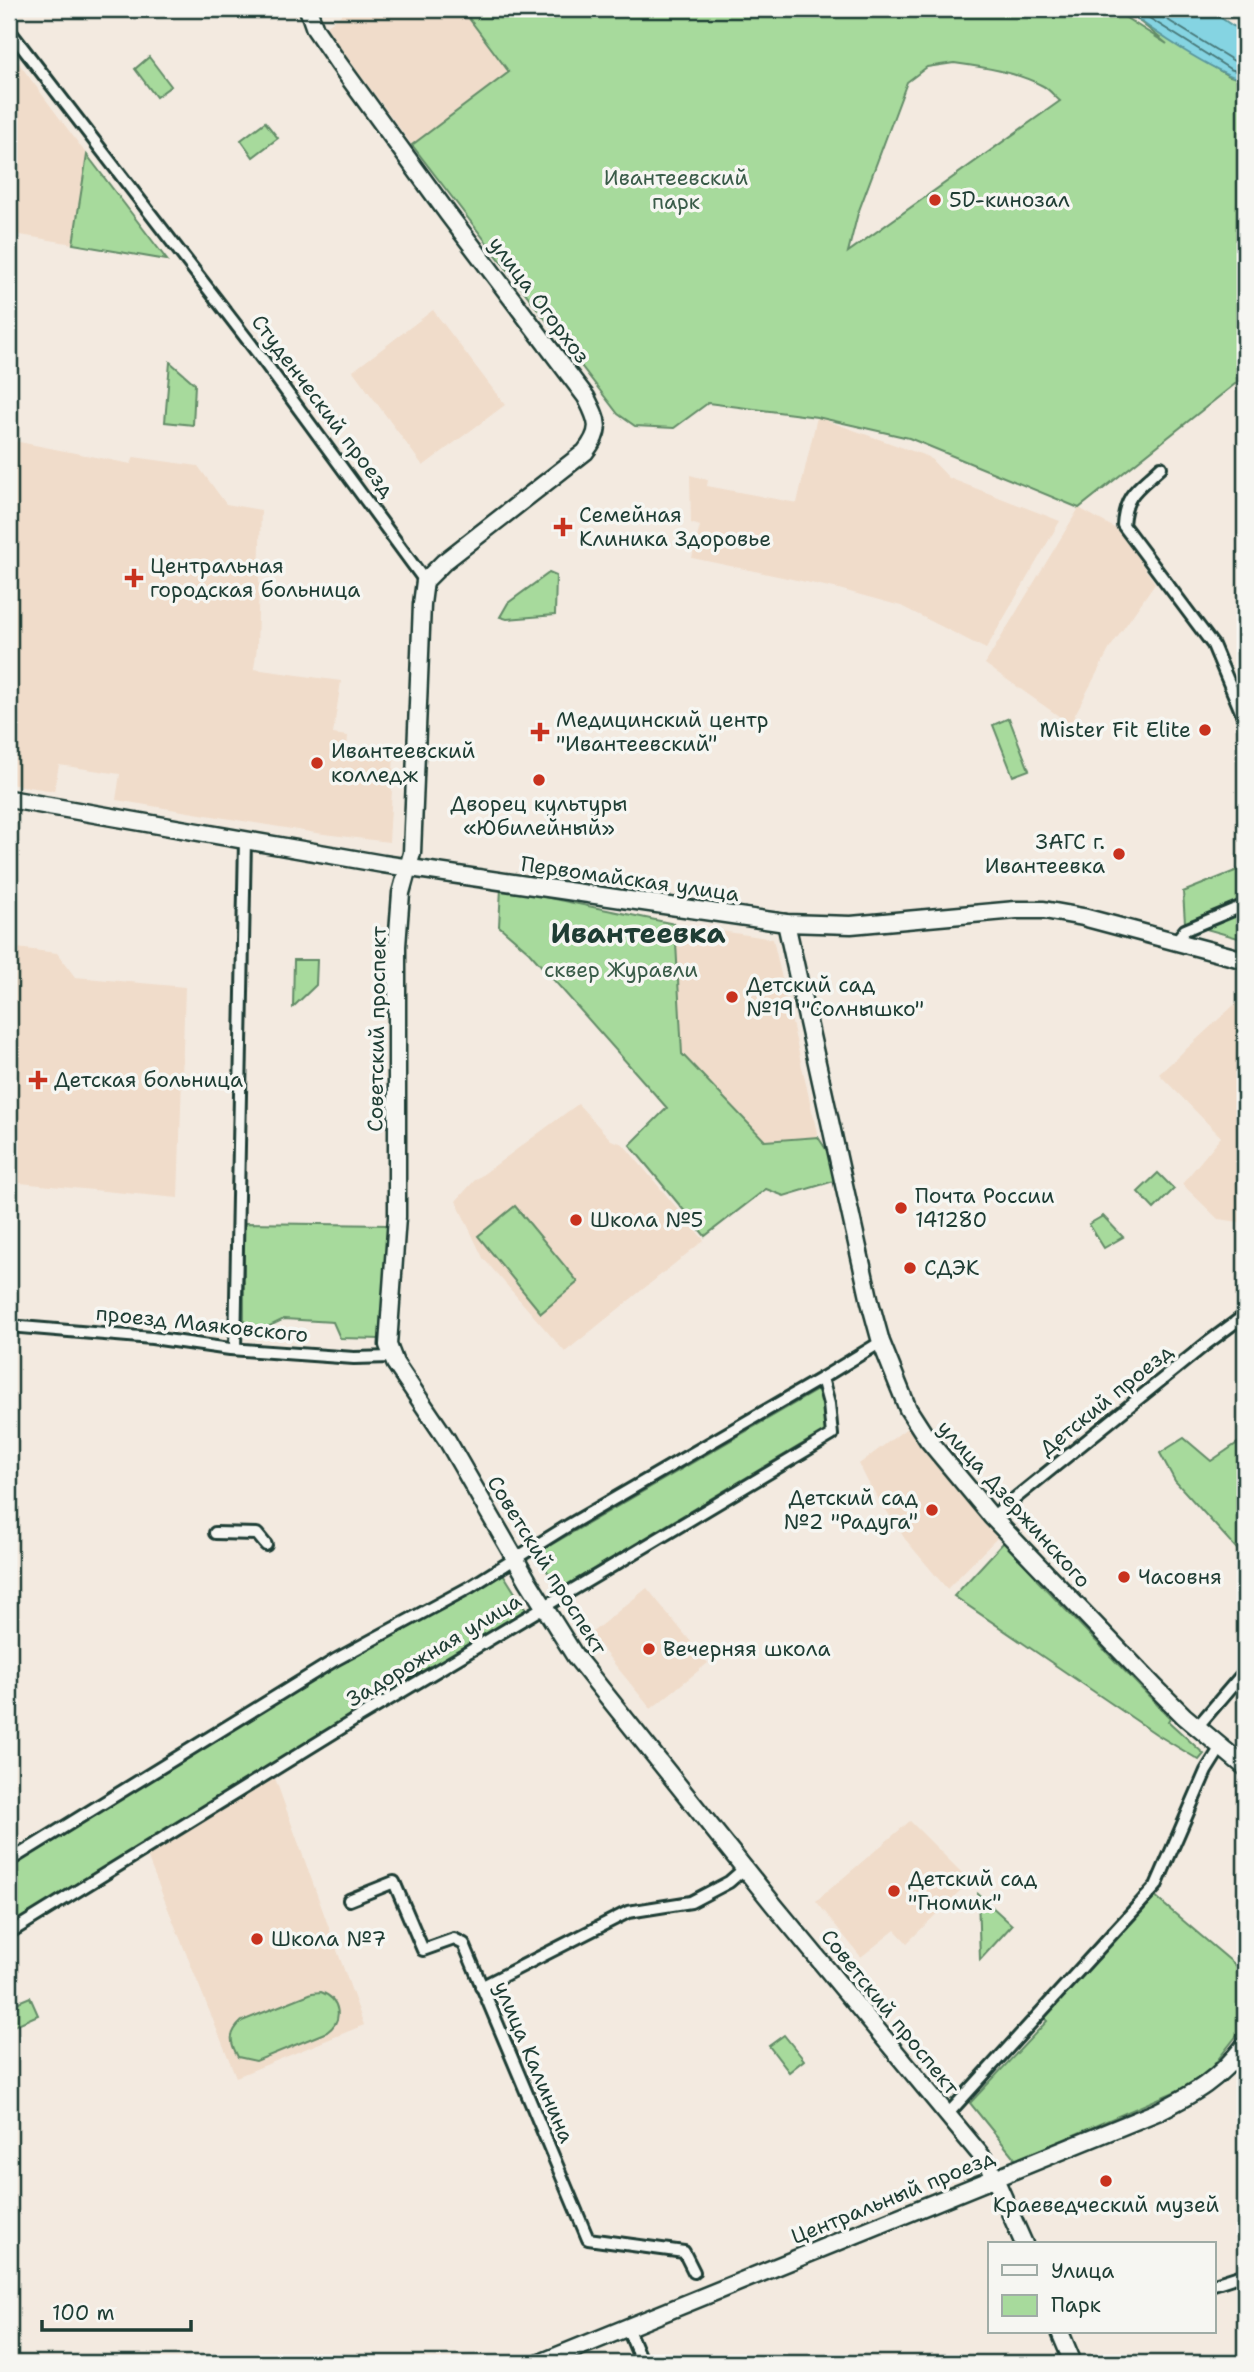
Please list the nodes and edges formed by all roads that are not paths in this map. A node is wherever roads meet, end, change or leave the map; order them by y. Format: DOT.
graph roads {
  1 [pos="308,9"];
  2 [pos="9,30"];
  3 [pos="1161,467"];
  4 [pos="425,581"];
  5 [pos="1245,721"];
  6 [pos="9,799"];
  7 [pos="245,840"];
  8 [pos="408,867"];
  9 [pos="1245,905"];
  10 [pos="786,923"];
  11 [pos="1175,941"];
  12 [pos="1245,960"];
  13 [pos="1245,1315"];
  14 [pos="9,1326"];
  15 [pos="881,1342"];
  16 [pos="235,1349"];
  17 [pos="392,1357"];
  18 [pos="822,1378"];
  19 [pos="992,1517"];
  20 [pos="215,1533"];
  21 [pos="266,1545"];
  22 [pos="515,1558"];
  23 [pos="544,1606"];
  24 [pos="1245,1671"];
  25 [pos="1197,1727"];
  26 [pos="1221,1747"];
  27 [pos="1245,1767"];
  28 [pos="9,1861"];
  29 [pos="745,1868"];
  30 [pos="349,1900"];
  31 [pos="9,1933"];
  32 [pos="481,1987"];
  33 [pos="1245,2045"];
  34 [pos="947,2115"];
  35 [pos="996,2178"];
  36 [pos="1023,2242"];
  37 [pos="694,2272"];
  38 [pos="1245,2274"];
  39 [pos="1216,2283"];
  40 [pos="627,2327"];
  41 [pos="1061,2334"];
  42 [pos="540,2363"];
  43 [pos="642,2363"];
  44 [pos="1073,2363"];
  1 -- 4 [label="street, улица Огорхоз"];
  2 -- 4 [label="street, Студенческий проезд"];
  3 -- 5 [label="street"];
  4 -- 8 [label="street"];
  6 -- 7 [label="street, Первомайская улица"];
  7 -- 8 [label="street, Первомайская улица"];
  7 -- 16 [label="street"];
  8 -- 10 [label="street, Первомайская улица"];
  8 -- 17 [label="street, Советский проспект"];
  9 -- 11 [label="street"];
  10 -- 11 [label="street, Первомайская улица"];
  10 -- 15 [label="street, улица Дзержинского"];
  11 -- 12 [label="street, Первомайская улица"];
  13 -- 19 [label="street, Детский проезд"];
  14 -- 16 [label="street, проезд Маяковского"];
  15 -- 18 [label="street, Задорожная улица"];
  15 -- 19 [label="street, улица Дзержинского"];
  16 -- 17 [label="street, проезд Маяковского"];
  17 -- 22 [label="street, Советский проспект"];
  18 -- 22 [label="street, Задорожная улица"];
  18 -- 23 [label="street, Задорожная улица"];
  19 -- 25 [label="street, улица Дзержинского"];
  20 -- 21 [label="street"];
  22 -- 23 [label="street, Советский проспект"];
  22 -- 28 [label="street, Задорожная улица"];
  23 -- 29 [label="street, Советский проспект"];
  23 -- 31 [label="street, Задорожная улица"];
  24 -- 25 [label="street"];
  25 -- 26 [label="street, улица Дзержинского"];
  26 -- 27 [label="street, улица Дзержинского"];
  26 -- 34 [label="street"];
  29 -- 32 [label="street"];
  29 -- 34 [label="street, Советский проспект"];
  30 -- 32 [label="street, улица Калинина"];
  32 -- 37 [label="street, улица Калинина"];
  33 -- 35 [label="street, Центральный проезд"];
  34 -- 35 [label="street, Советский проспект"];
  35 -- 36 [label="street, Советский проспект"];
  35 -- 40 [label="street, Центральный проезд"];
  38 -- 39 [label="street"];
  40 -- 42 [label="street, Центральный проезд"];
  40 -- 43 [label="street"];
  41 -- 44 [label="street"];
}
